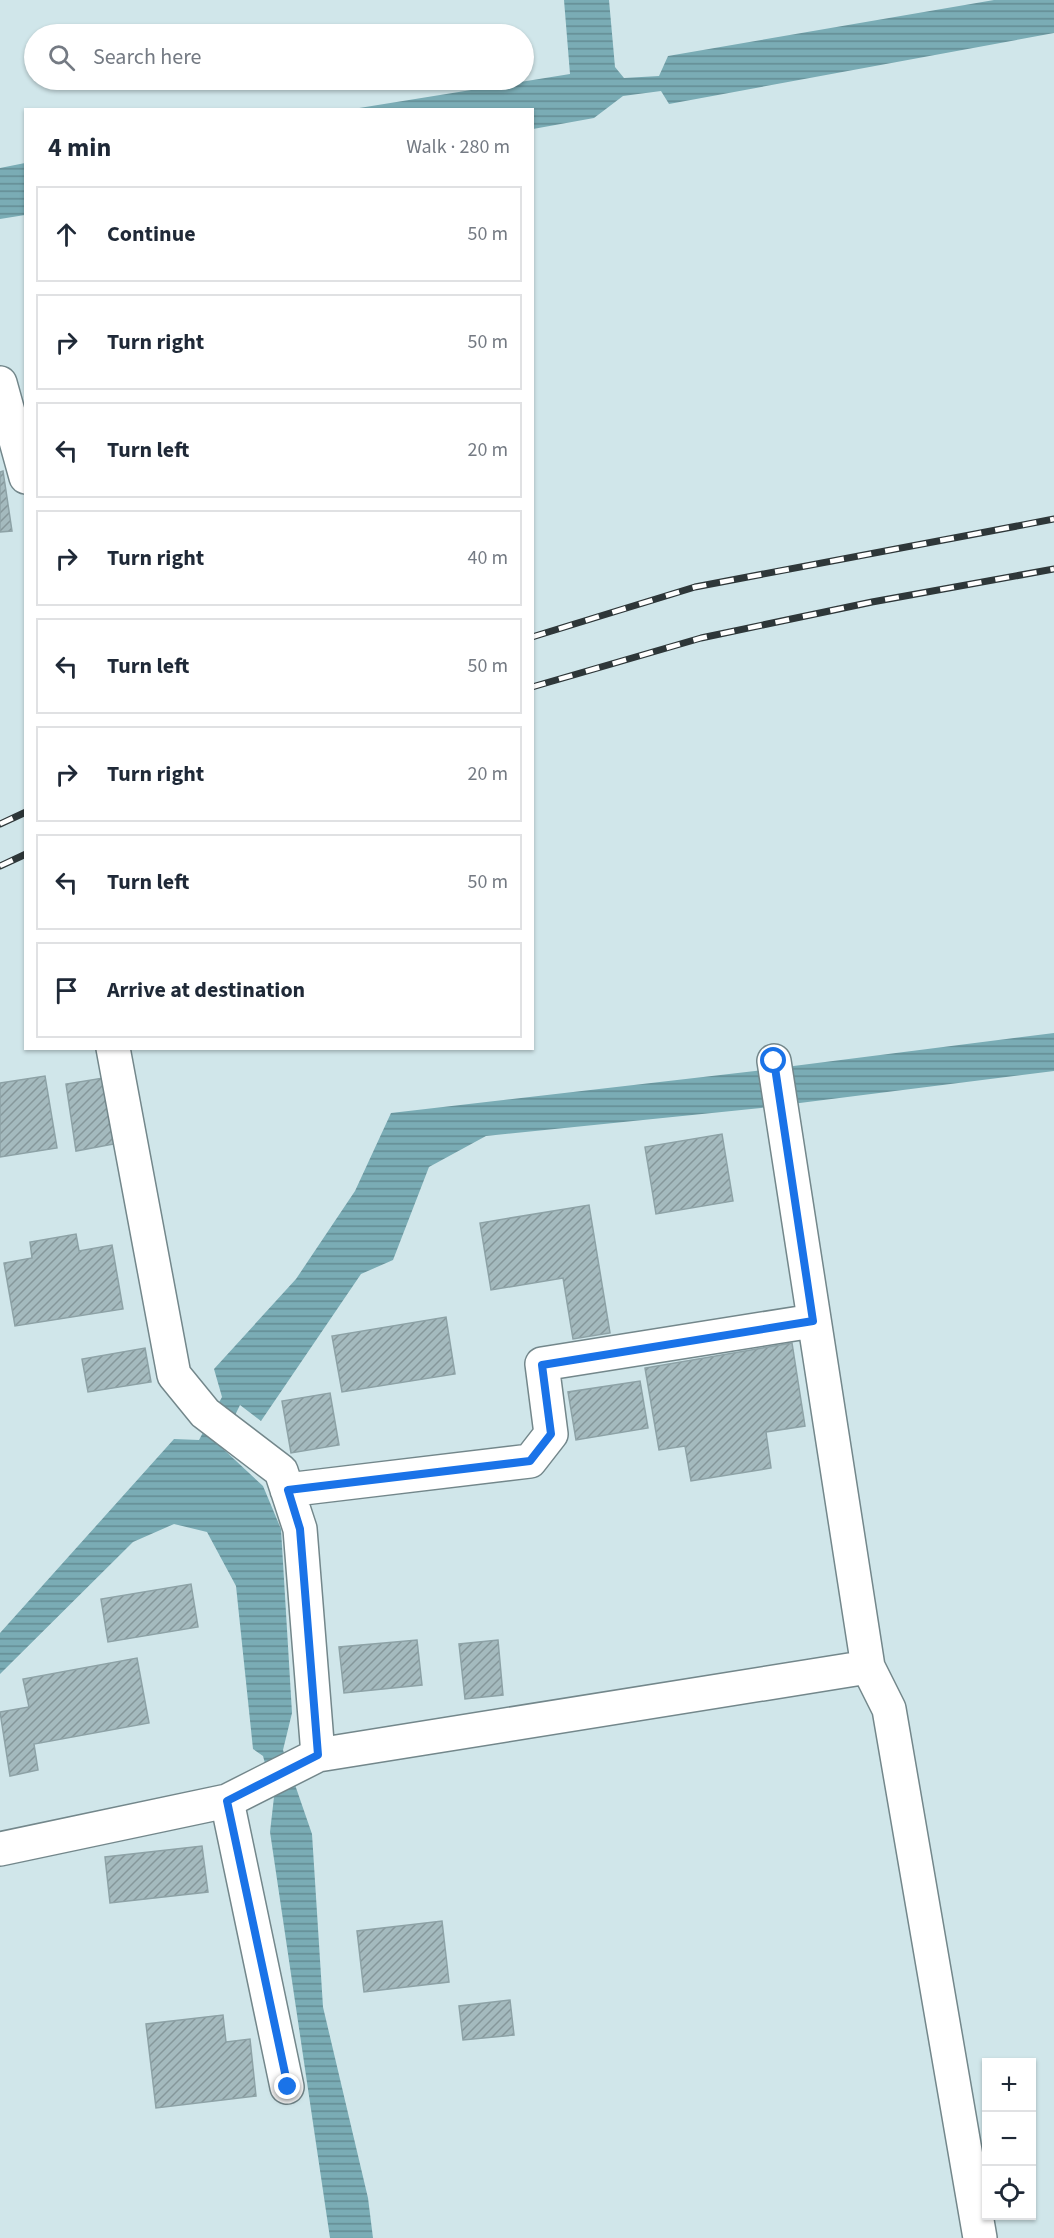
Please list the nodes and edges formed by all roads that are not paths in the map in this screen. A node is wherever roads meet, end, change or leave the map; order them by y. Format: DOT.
graph roads {
  1 [pos="0,383"];
  2 [pos="24,470"];
  3 [pos="112,1050"];
  4 [pos="774,1061"];
  5 [pos="813,1321"];
  6 [pos="288,1490"];
  7 [pos="868,1667"];
  8 [pos="310,1759"];
  9 [pos="240,1795"];
  10 [pos="0,1849"];
  11 [pos="288,2087"];
  12 [pos="980,2238"];
  1 -- 2 [label="street"];
  3 -- 6 [label="street"];
  4 -- 5 [label="street"];
  5 -- 6 [label="street"];
  5 -- 7 [label="street"];
  6 -- 8 [label="street"];
  7 -- 8 [label="street"];
  7 -- 12 [label="street"];
  8 -- 9 [label="street"];
  9 -- 10 [label="street"];
  9 -- 11 [label="street"];
}
